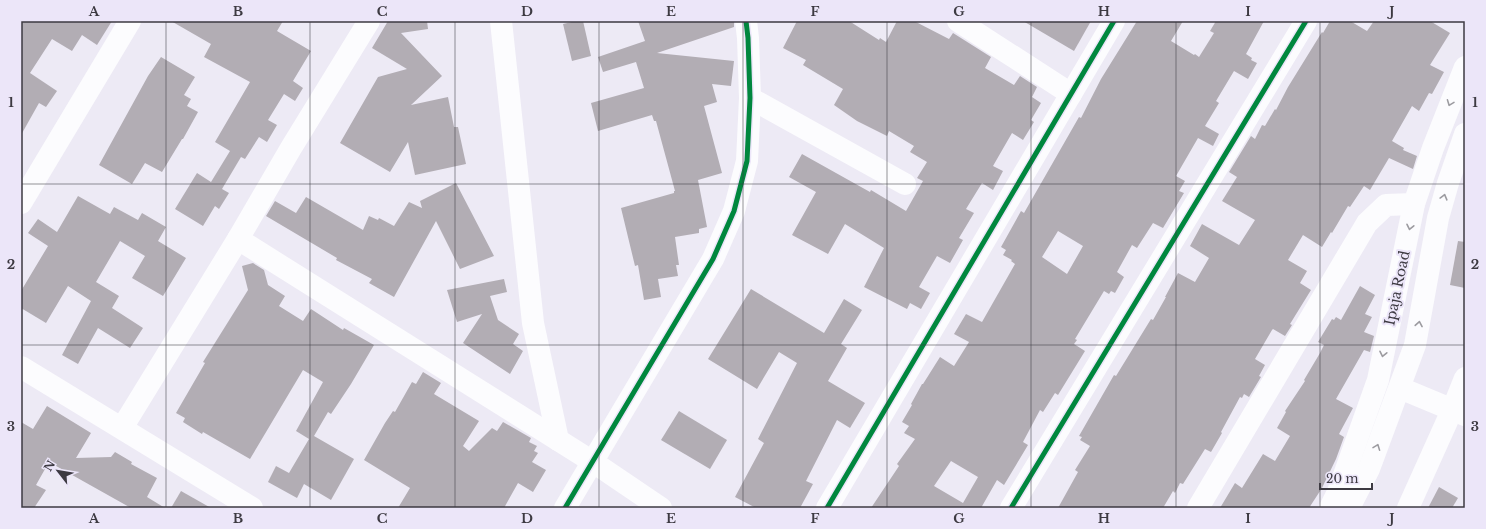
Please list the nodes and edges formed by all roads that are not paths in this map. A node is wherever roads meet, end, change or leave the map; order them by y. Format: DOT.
graph roads {
  1 [pos="130,21"];
  2 [pos="369,21"];
  3 [pos="501,21"];
  4 [pos="746,21"];
  5 [pos="958,21"];
  6 [pos="1114,21"];
  7 [pos="1306,21"];
  8 [pos="1465,68"];
  9 [pos="1071,94"];
  10 [pos="750,98"];
  11 [pos="1465,134"];
  12 [pos="905,184"];
  13 [pos="21,204"];
  14 [pos="1414,204"];
  15 [pos="238,239"];
  16 [pos="21,367"];
  17 [pos="1465,378"];
  18 [pos="1400,388"];
  19 [pos="1459,412"];
  20 [pos="122,428"];
  21 [pos="558,440"];
  22 [pos="593,462"];
  23 [pos="252,508"];
  24 [pos="565,508"];
  25 [pos="661,508"];
  26 [pos="827,508"];
  27 [pos="1011,508"];
  28 [pos="1198,508"];
  29 [pos="1330,508"];
  30 [pos="1349,508"];
  31 [pos="1408,508"];
  1 -- 13 [label="street"];
  2 -- 15 [label="street"];
  3 -- 21 [label="street"];
  4 -- 10 [label="street"];
  5 -- 9 [label="street"];
  6 -- 9 [label="street"];
  7 -- 27 [label="street"];
  8 -- 14 [label="street, Ipaja Road, one-way"];
  9 -- 26 [label="street"];
  10 -- 12 [label="street"];
  10 -- 22 [label="street"];
  18 -- 11 [label="street, Ipaja Road, one-way"];
  14 -- 28 [label="street"];
  14 -- 29 [label="street, Ipaja Road, one-way"];
  15 -- 20 [label="street"];
  15 -- 21 [label="street"];
  16 -- 20 [label="street"];
  17 -- 19 [label="street"];
  18 -- 19 [label="street"];
  30 -- 18 [label="street, Ipaja Road, one-way"];
  19 -- 31 [label="street"];
  20 -- 23 [label="street"];
  21 -- 22 [label="street"];
  22 -- 24 [label="street"];
  22 -- 25 [label="street"];
}
